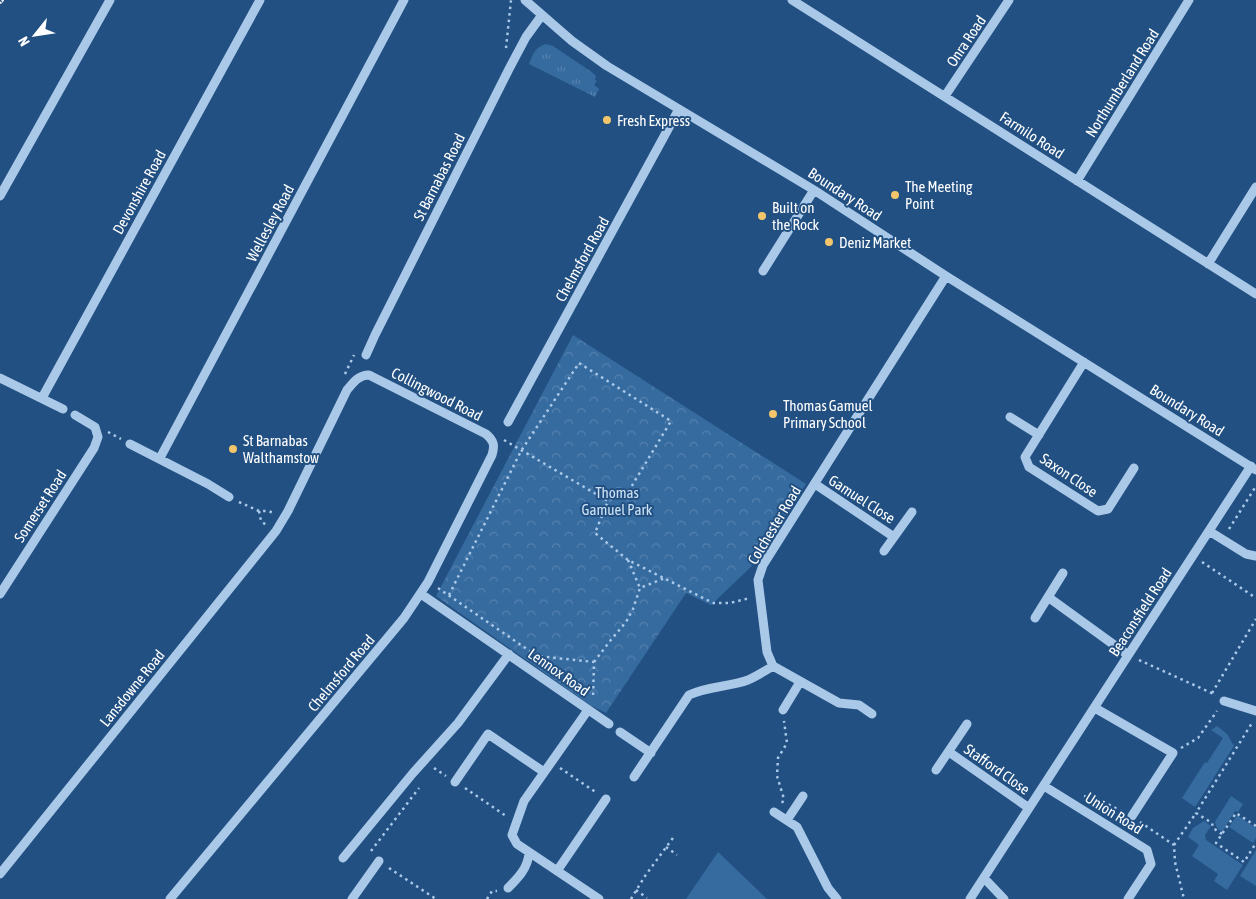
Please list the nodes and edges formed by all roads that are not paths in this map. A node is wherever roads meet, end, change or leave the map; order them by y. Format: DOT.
graph roads {
  1 [pos="110,0"];
  2 [pos="260,0"];
  3 [pos="404,0"];
  4 [pos="792,0"];
  5 [pos="1009,0"];
  6 [pos="1189,0"];
  7 [pos="531,2"];
  8 [pos="542,15"];
  9 [pos="945,96"];
  10 [pos="679,109"];
  11 [pos="1077,181"];
  12 [pos="1256,187"];
  13 [pos="814,190"];
  14 [pos="0,196"];
  15 [pos="1208,264"];
  16 [pos="763,271"];
  17 [pos="946,276"];
  18 [pos="1256,294"];
  19 [pos="366,355"];
  20 [pos="1084,362"];
  21 [pos="0,378"];
  22 [pos="42,398"];
  23 [pos="63,409"];
  24 [pos="75,415"];
  25 [pos="1010,417"];
  26 [pos="508,422"];
  27 [pos="1039,436"];
  28 [pos="494,442"];
  29 [pos="130,444"];
  30 [pos="160,458"];
  31 [pos="1134,468"];
  32 [pos="1253,468"];
  33 [pos="815,484"];
  34 [pos="229,497"];
  35 [pos="912,512"];
  36 [pos="284,518"];
  37 [pos="1209,530"];
  38 [pos="894,537"];
  39 [pos="884,551"];
  40 [pos="1256,556"];
  41 [pos="1063,573"];
  42 [pos="0,594"];
  43 [pos="421,594"];
  44 [pos="1048,596"];
  45 [pos="1035,618"];
  46 [pos="509,654"];
  47 [pos="1128,655"];
  48 [pos="773,666"];
  49 [pos="800,682"];
  50 [pos="1224,702"];
  51 [pos="1095,708"];
  52 [pos="588,710"];
  53 [pos="783,710"];
  54 [pos="1256,711"];
  55 [pos="872,714"];
  56 [pos="609,724"];
  57 [pos="967,724"];
  58 [pos="620,732"];
  59 [pos="948,752"];
  60 [pos="651,753"];
  61 [pos="936,770"];
  62 [pos="544,772"];
  63 [pos="634,777"];
  64 [pos="455,782"];
  65 [pos="1044,786"];
  66 [pos="803,796"];
  67 [pos="606,799"];
  68 [pos="1030,808"];
  69 [pos="775,812"];
  70 [pos="1132,816"];
  71 [pos="787,820"];
  72 [pos="529,853"];
  73 [pos="343,858"];
  74 [pos="379,861"];
  75 [pos="557,871"];
  76 [pos="0,874"];
  77 [pos="984,878"];
  78 [pos="503,890"];
  79 [pos="170,899"];
  80 [pos="352,899"];
  81 [pos="599,899"];
  82 [pos="837,899"];
  83 [pos="970,899"];
  84 [pos="1004,899"];
  85 [pos="1128,899"];
  1 -- 14 [label="street"];
  2 -- 22 [label="street, Devonshire Road"];
  3 -- 30 [label="street, Wellesley Road"];
  4 -- 9 [label="street, Farmilo Road"];
  5 -- 9 [label="street, Onra Road"];
  6 -- 11 [label="street, Northumberland Road"];
  7 -- 8 [label="street, Boundary Road"];
  8 -- 10 [label="street, Boundary Road"];
  8 -- 19 [label="street, St Barnabas Road"];
  9 -- 11 [label="street, Farmilo Road"];
  10 -- 13 [label="street, Boundary Road"];
  10 -- 26 [label="street, Chelmsford Road"];
  11 -- 15 [label="street, Farmilo Road"];
  12 -- 15 [label="street"];
  13 -- 16 [label="street"];
  13 -- 17 [label="street, Boundary Road"];
  15 -- 18 [label="street, Farmilo Road"];
  17 -- 20 [label="street, Boundary Road"];
  17 -- 33 [label="street, Colchester Road"];
  20 -- 27 [label="street, Saxon Close"];
  20 -- 32 [label="street, Boundary Road"];
  21 -- 22 [label="street"];
  22 -- 23 [label="street"];
  24 -- 42 [label="street, Somerset Road"];
  25 -- 27 [label="street, Saxon Close"];
  27 -- 31 [label="street, Saxon Close"];
  28 -- 36 [label="street, Collingwood Road"];
  28 -- 43 [label="street, Chelmsford Road"];
  29 -- 30 [label="street"];
  30 -- 34 [label="street"];
  32 -- 37 [label="street, Beaconsfield Road"];
  33 -- 38 [label="street, Gamuel Close"];
  33 -- 48 [label="street, Colchester Road"];
  35 -- 38 [label="street, Gamuel Close"];
  36 -- 76 [label="street, Lansdowne Road"];
  37 -- 40 [label="street"];
  37 -- 47 [label="street, Beaconsfield Road"];
  38 -- 39 [label="street, Gamuel Close"];
  41 -- 44 [label="street"];
  43 -- 46 [label="street, Lennox Road"];
  43 -- 79 [label="street, Chelmsford Road"];
  44 -- 45 [label="street"];
  44 -- 47 [label="street"];
  46 -- 52 [label="street, Lennox Road"];
  46 -- 73 [label="street"];
  47 -- 51 [label="street, Beaconsfield Road"];
  48 -- 49 [label="street"];
  48 -- 60 [label="street"];
  49 -- 53 [label="street"];
  49 -- 55 [label="street"];
  50 -- 54 [label="street"];
  51 -- 65 [label="street, Beaconsfield Road"];
  51 -- 70 [label="street"];
  52 -- 56 [label="street"];
  52 -- 62 [label="street, Lennox Road"];
  57 -- 59 [label="street, Stafford Close"];
  58 -- 60 [label="street"];
  59 -- 61 [label="street, Stafford Close"];
  59 -- 68 [label="street, Stafford Close"];
  60 -- 63 [label="street"];
  62 -- 64 [label="street"];
  62 -- 72 [label="street, Lennox Road"];
  65 -- 68 [label="street, Beaconsfield Road"];
  65 -- 85 [label="street, Union Road"];
  66 -- 71 [label="street"];
  67 -- 75 [label="street"];
  68 -- 77 [label="street, Beaconsfield Road"];
  69 -- 71 [label="street"];
  71 -- 82 [label="street"];
  72 -- 75 [label="street, Lennox Road"];
  72 -- 78 [label="street"];
  74 -- 80 [label="street"];
  75 -- 81 [label="street, Lennox Road"];
  77 -- 83 [label="street, Beaconsfield Road"];
  77 -- 84 [label="street"];
}
